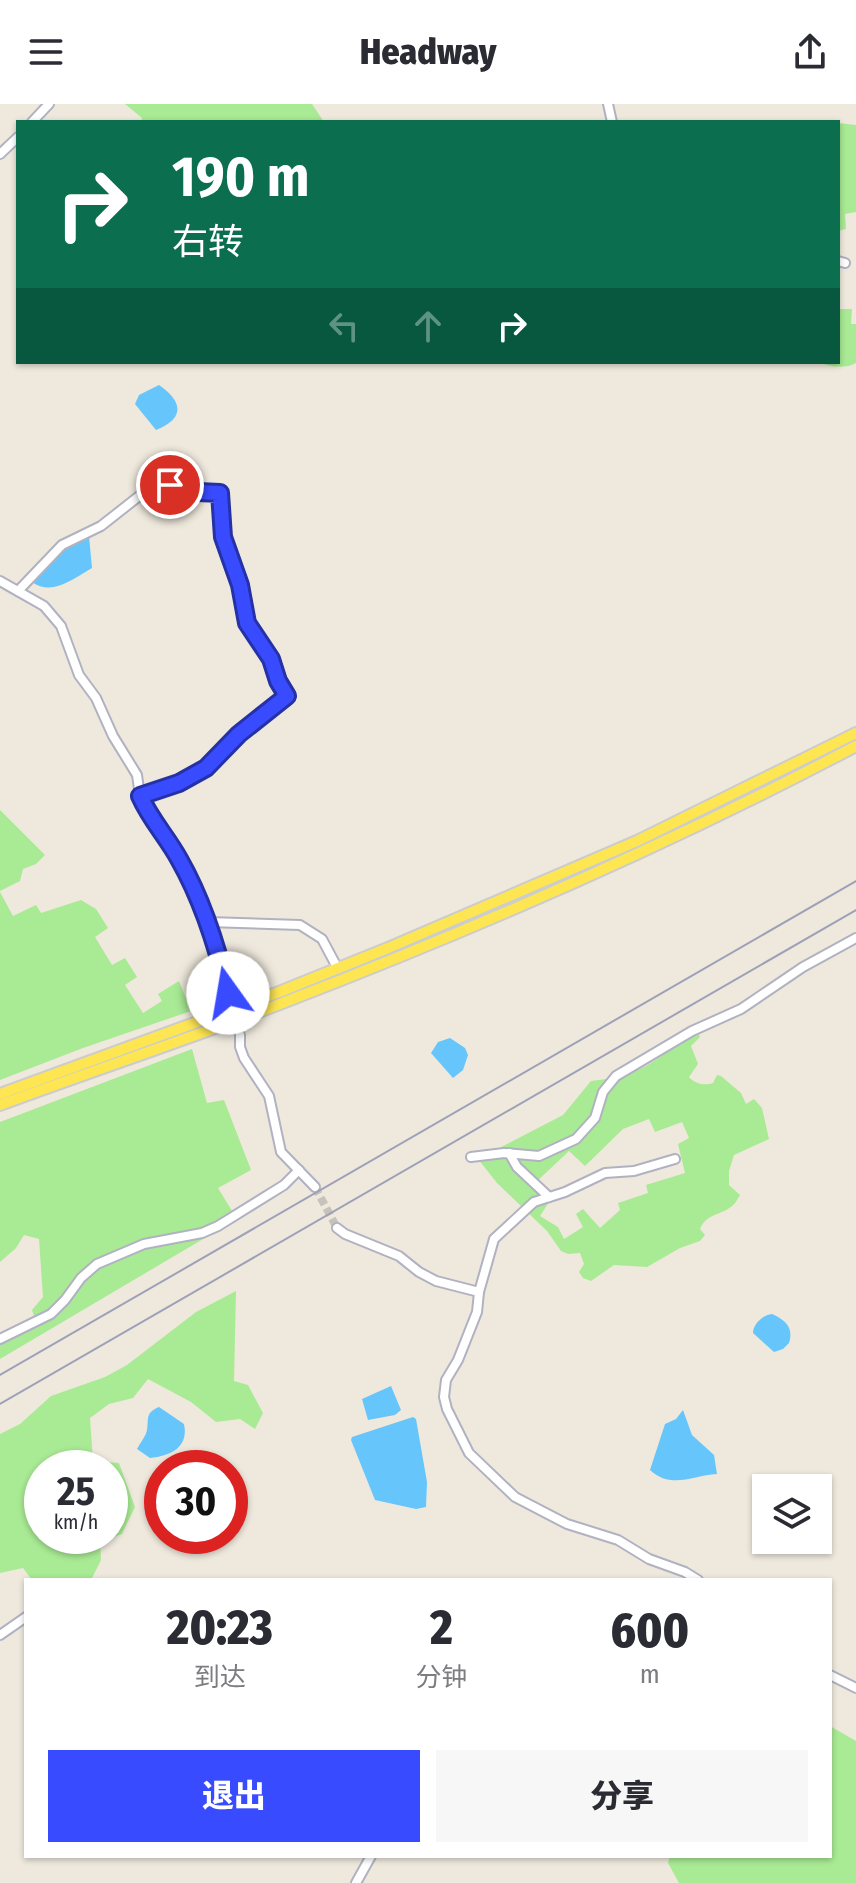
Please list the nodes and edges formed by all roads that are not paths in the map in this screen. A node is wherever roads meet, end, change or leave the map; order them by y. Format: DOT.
graph roads {
  1 [pos="49,104"];
  2 [pos="34,120"];
  3 [pos="16,139"];
  4 [pos="0,154"];
  5 [pos="0,581"];
  6 [pos="18,591"];
  7 [pos="856,733"];
  8 [pos="856,746"];
  9 [pos="140,796"];
  10 [pos="208,922"];
  11 [pos="856,938"];
  12 [pos="338,969"];
  13 [pos="228,993"];
  14 [pos="240,1035"];
  15 [pos="0,1094"];
  16 [pos="0,1105"];
  17 [pos="509,1153"];
  18 [pos="471,1157"];
  19 [pos="675,1159"];
  20 [pos="299,1170"];
  21 [pos="315,1187"];
  22 [pos="549,1197"];
  23 [pos="337,1228"];
  24 [pos="479,1292"];
  25 [pos="0,1339"];
  26 [pos="695,1578"];
  27 [pos="24,1618"];
  28 [pos="0,1635"];
  29 [pos="832,1676"];
  30 [pos="856,1688"];
  31 [pos="370,1858"];
  32 [pos="356,1883"];
  1 -- 2 [label="street"];
  3 -- 4 [label="street"];
  5 -- 6 [label="street"];
  6 -- 9 [label="street"];
  6 -- 9 [label="street"];
  7 -- 12 [label="main road"];
  8 -- 16 [label="main road"];
  9 -- 10 [label="street"];
  10 -- 12 [label="street"];
  10 -- 13 [label="street"];
  11 -- 17 [label="street"];
  12 -- 15 [label="main road"];
  14 -- 20 [label="street"];
  17 -- 18 [label="street"];
  17 -- 22 [label="street"];
  19 -- 22 [label="street"];
  20 -- 21 [label="street"];
  20 -- 25 [label="street"];
  22 -- 24 [label="street"];
  23 -- 24 [label="street"];
  24 -- 26 [label="street"];
  27 -- 28 [label="street"];
  29 -- 30 [label="street"];
  31 -- 32 [label="street"];
}
